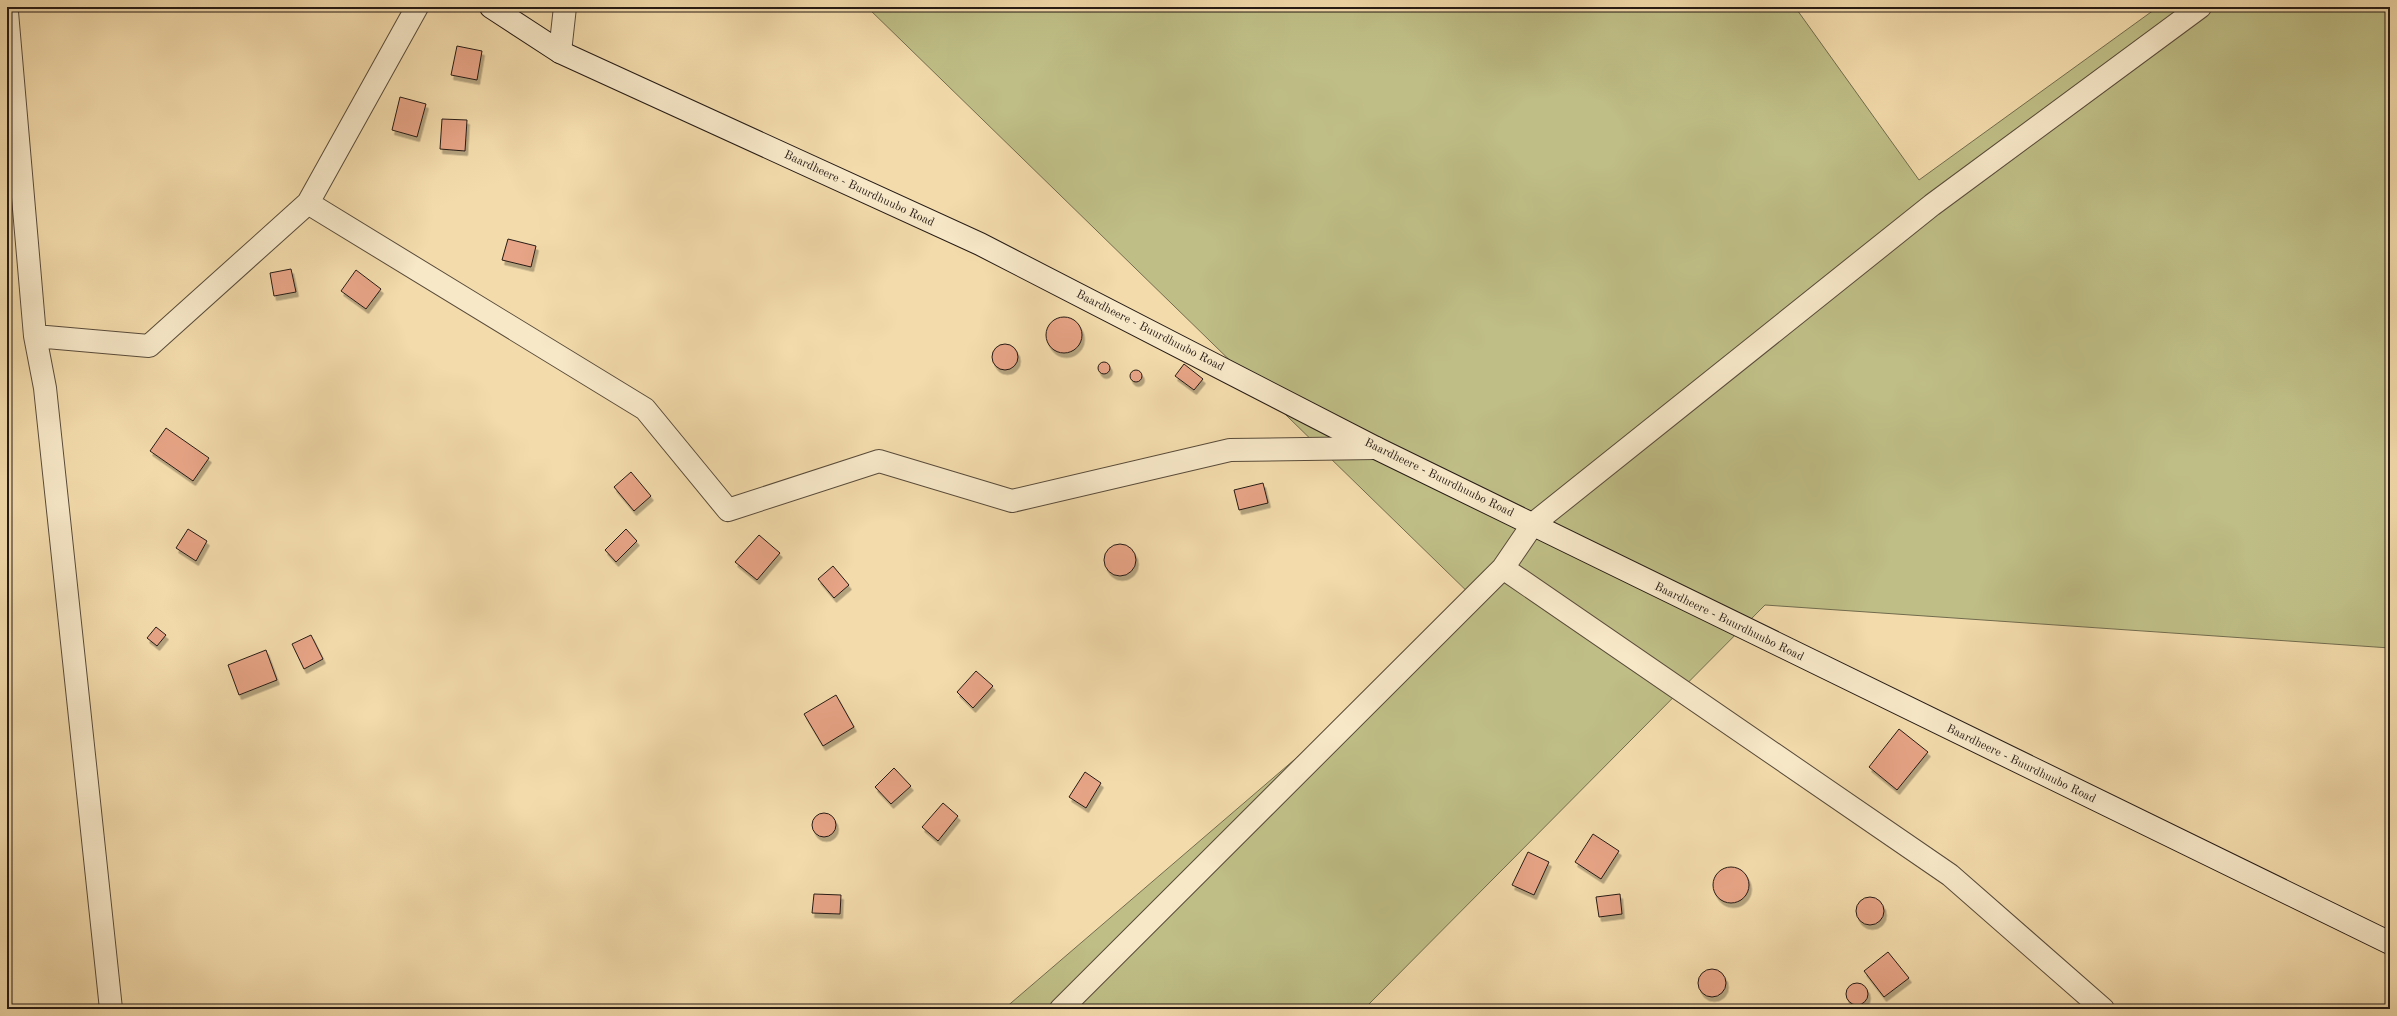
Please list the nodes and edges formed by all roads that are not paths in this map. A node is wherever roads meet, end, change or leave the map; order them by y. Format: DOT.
graph roads {
  1 [pos="417,7"];
  2 [pos="491,7"];
  3 [pos="566,7"];
  4 [pos="2200,7"];
  5 [pos="7,12"];
  6 [pos="560,52"];
  7 [pos="308,203"];
  8 [pos="36,336"];
  9 [pos="1376,448"];
  10 [pos="1533,524"];
  11 [pos="1503,568"];
  12 [pos="2390,943"];
  13 [pos="111,1009"];
  14 [pos="1061,1009"];
  15 [pos="2103,1009"];
  1 -- 7 [label="street"];
  2 -- 6 [label="street, Baardheere - Buurdhuubo Road"];
  3 -- 6 [label="street"];
  4 -- 10 [label="street"];
  5 -- 8 [label="street"];
  6 -- 9 [label="street, Baardheere - Buurdhuubo Road"];
  7 -- 8 [label="street"];
  7 -- 9 [label="street"];
  8 -- 13 [label="street"];
  9 -- 10 [label="street, Baardheere - Buurdhuubo Road"];
  10 -- 11 [label="street"];
  10 -- 12 [label="street, Baardheere - Buurdhuubo Road"];
  11 -- 14 [label="street"];
  11 -- 15 [label="street"];
}
